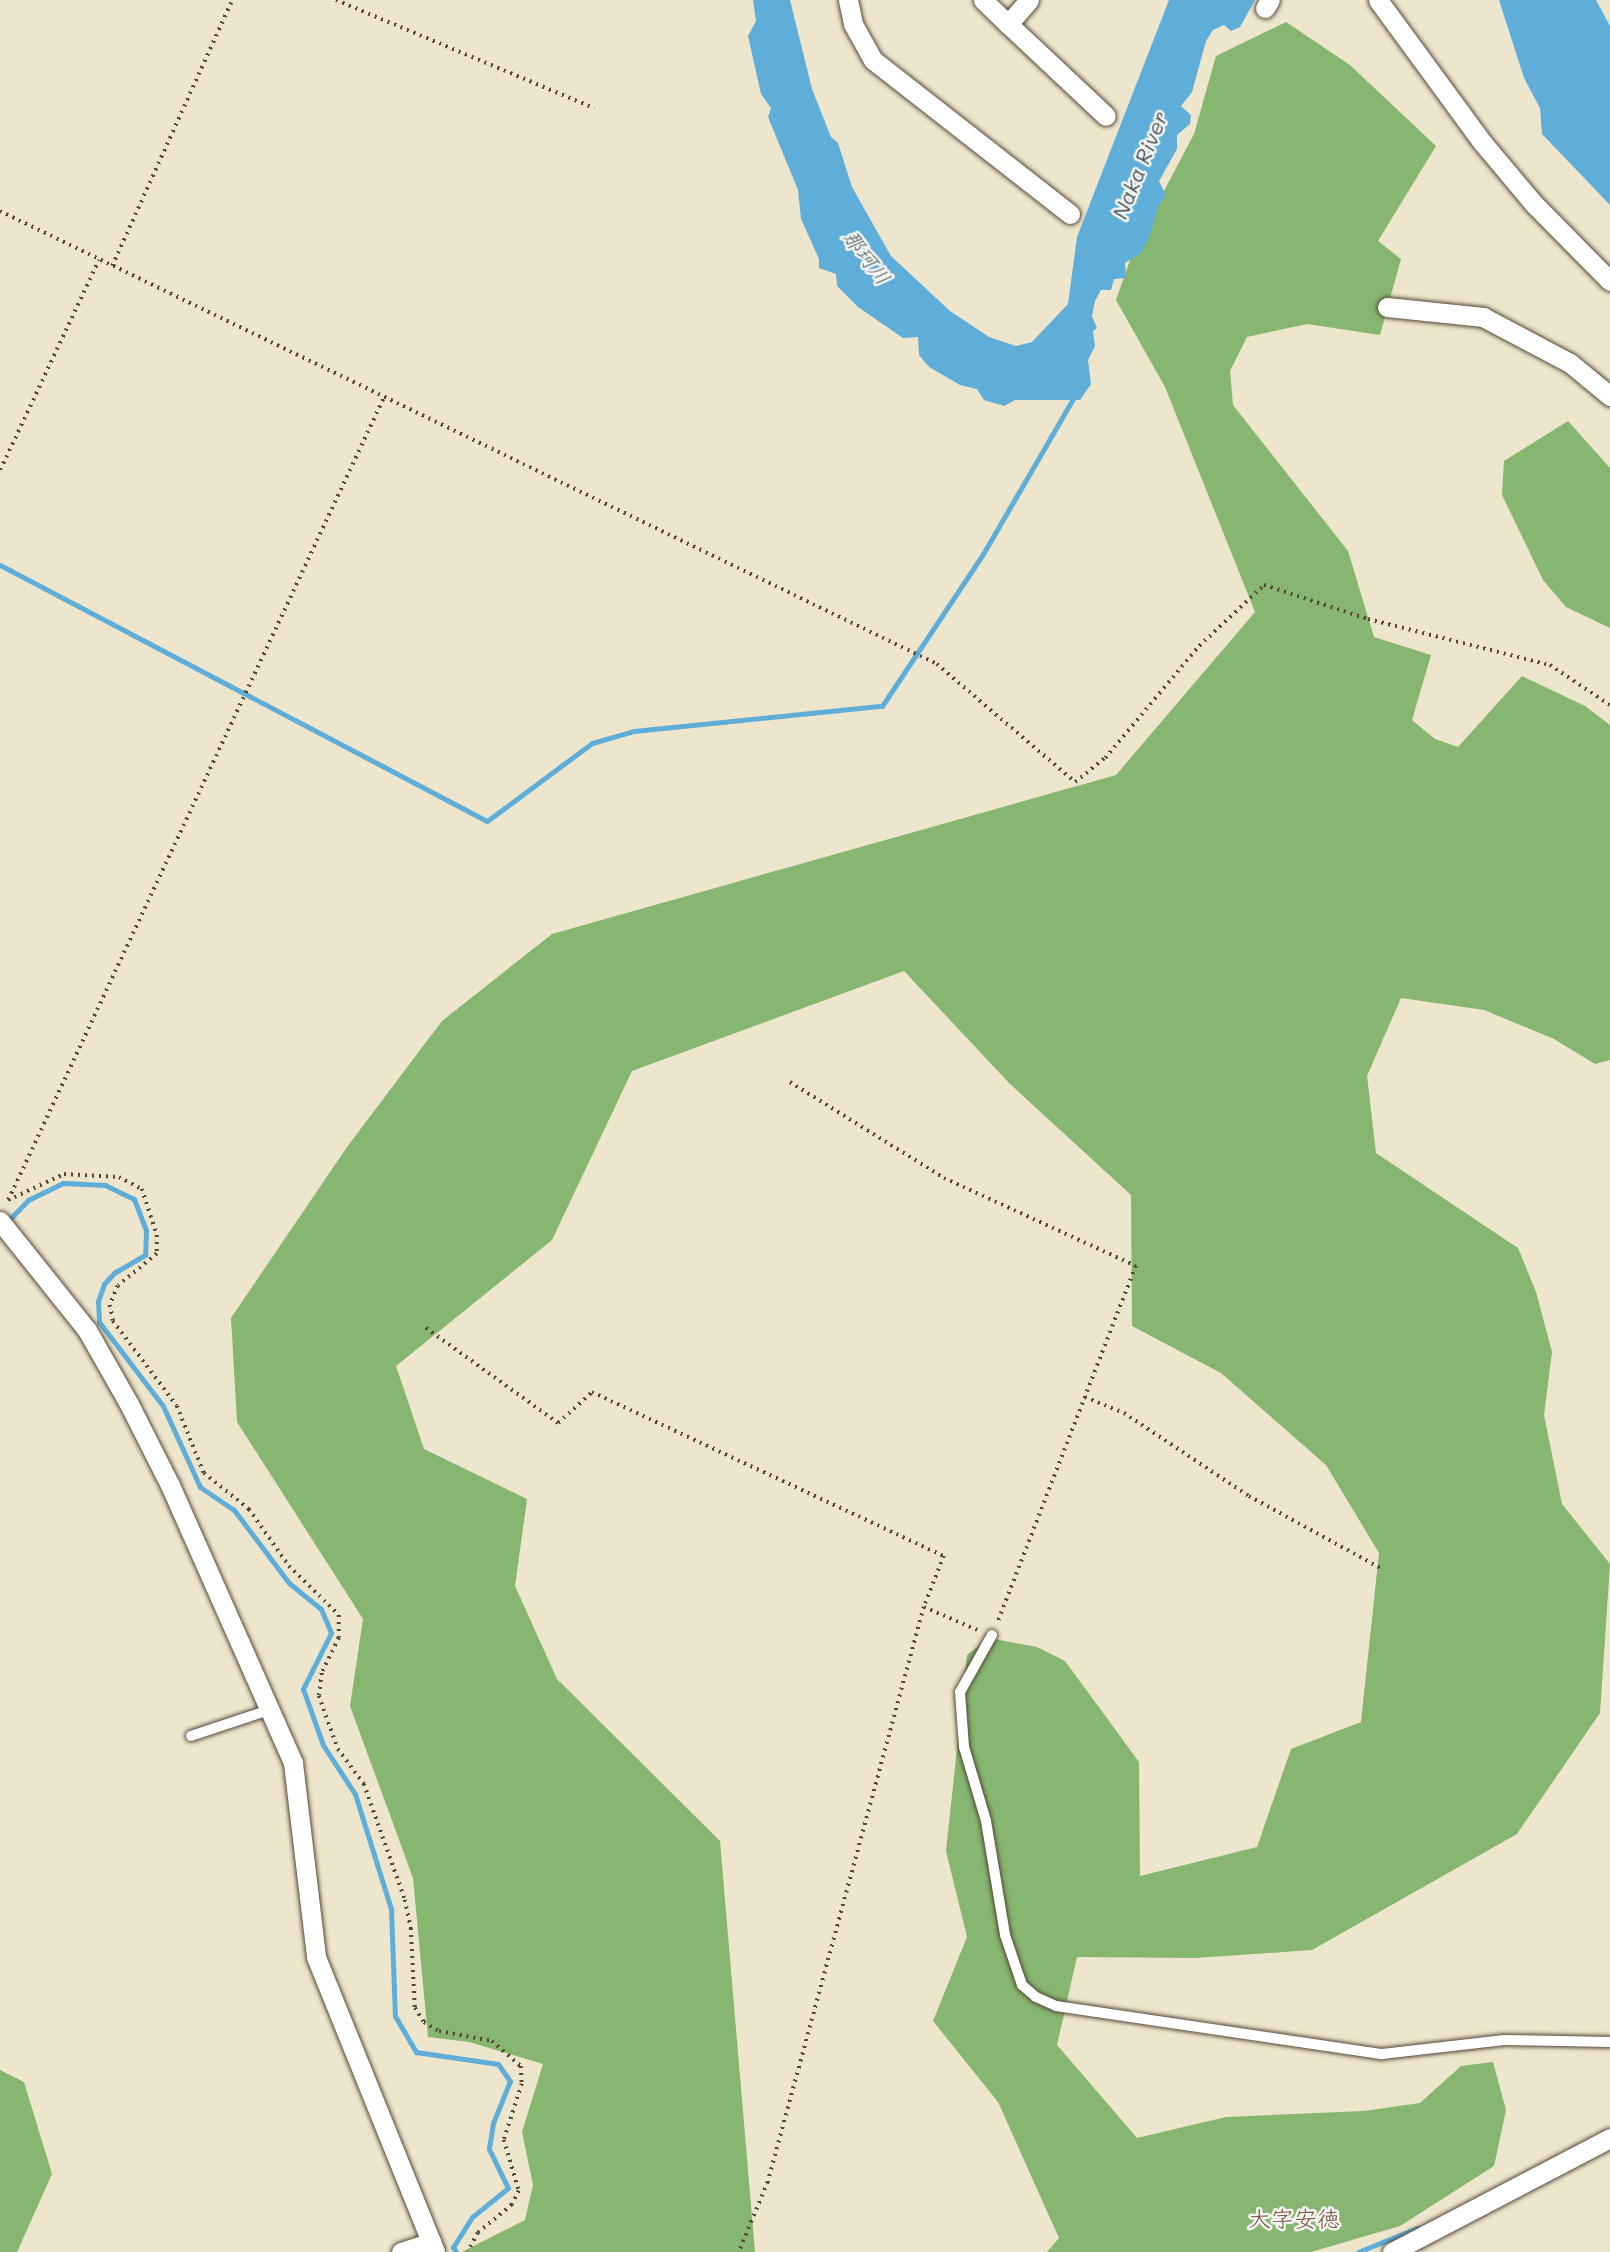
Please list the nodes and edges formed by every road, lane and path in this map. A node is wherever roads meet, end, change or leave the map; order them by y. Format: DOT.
graph roads {
  1 [pos="232,0"];
  2 [pos="336,0"];
  3 [pos="848,0"];
  4 [pos="983,0"];
  5 [pos="1029,0"];
  6 [pos="1378,0"];
  7 [pos="1008,24"];
  8 [pos="594,108"];
  9 [pos="1106,116"];
  10 [pos="0,211"];
  11 [pos="1070,214"];
  12 [pos="100,260"];
  13 [pos="112,266"];
  14 [pos="1610,281"];
  15 [pos="1387,307"];
  16 [pos="1610,396"];
  17 [pos="384,397"];
  18 [pos="0,470"];
  19 [pos="1610,705"];
  20 [pos="790,1082"];
  21 [pos="8,1200"];
  22 [pos="2,1214"];
  23 [pos="426,1328"];
  24 [pos="1085,1397"];
  25 [pos="1384,1570"];
  26 [pos="924,1607"];
  27 [pos="992,1636"];
  28 [pos="269,1710"];
  29 [pos="191,1736"];
  30 [pos="1610,2042"];
  31 [pos="1610,2138"];
  32 [pos="433,2247"];
  33 [pos="401,2252"];
  34 [pos="468,2252"];
  35 [pos="739,2252"];
  36 [pos="1392,2252"];
  1 -- 13 [label="path"];
  2 -- 8 [label="path"];
  3 -- 11 [label="street"];
  4 -- 7 [label="street"];
  5 -- 7 [label="street"];
  6 -- 14 [label="street"];
  7 -- 9 [label="street"];
  10 -- 12 [label="path"];
  12 -- 13 [label="path"];
  12 -- 18 [label="path"];
  13 -- 17 [label="path"];
  15 -- 16 [label="street"];
  17 -- 19 [label="path"];
  17 -- 21 [label="path"];
  20 -- 24 [label="path"];
  21 -- 22 [label="path"];
  21 -- 34 [label="path"];
  22 -- 28 [label="street"];
  23 -- 26 [label="path"];
  24 -- 25 [label="path"];
  24 -- 27 [label="path"];
  26 -- 27 [label="path"];
  26 -- 35 [label="path"];
  27 -- 30 [label="lane"];
  28 -- 29 [label="lane"];
  28 -- 32 [label="street"];
  31 -- 36 [label="street"];
  32 -- 33 [label="street"];
}
